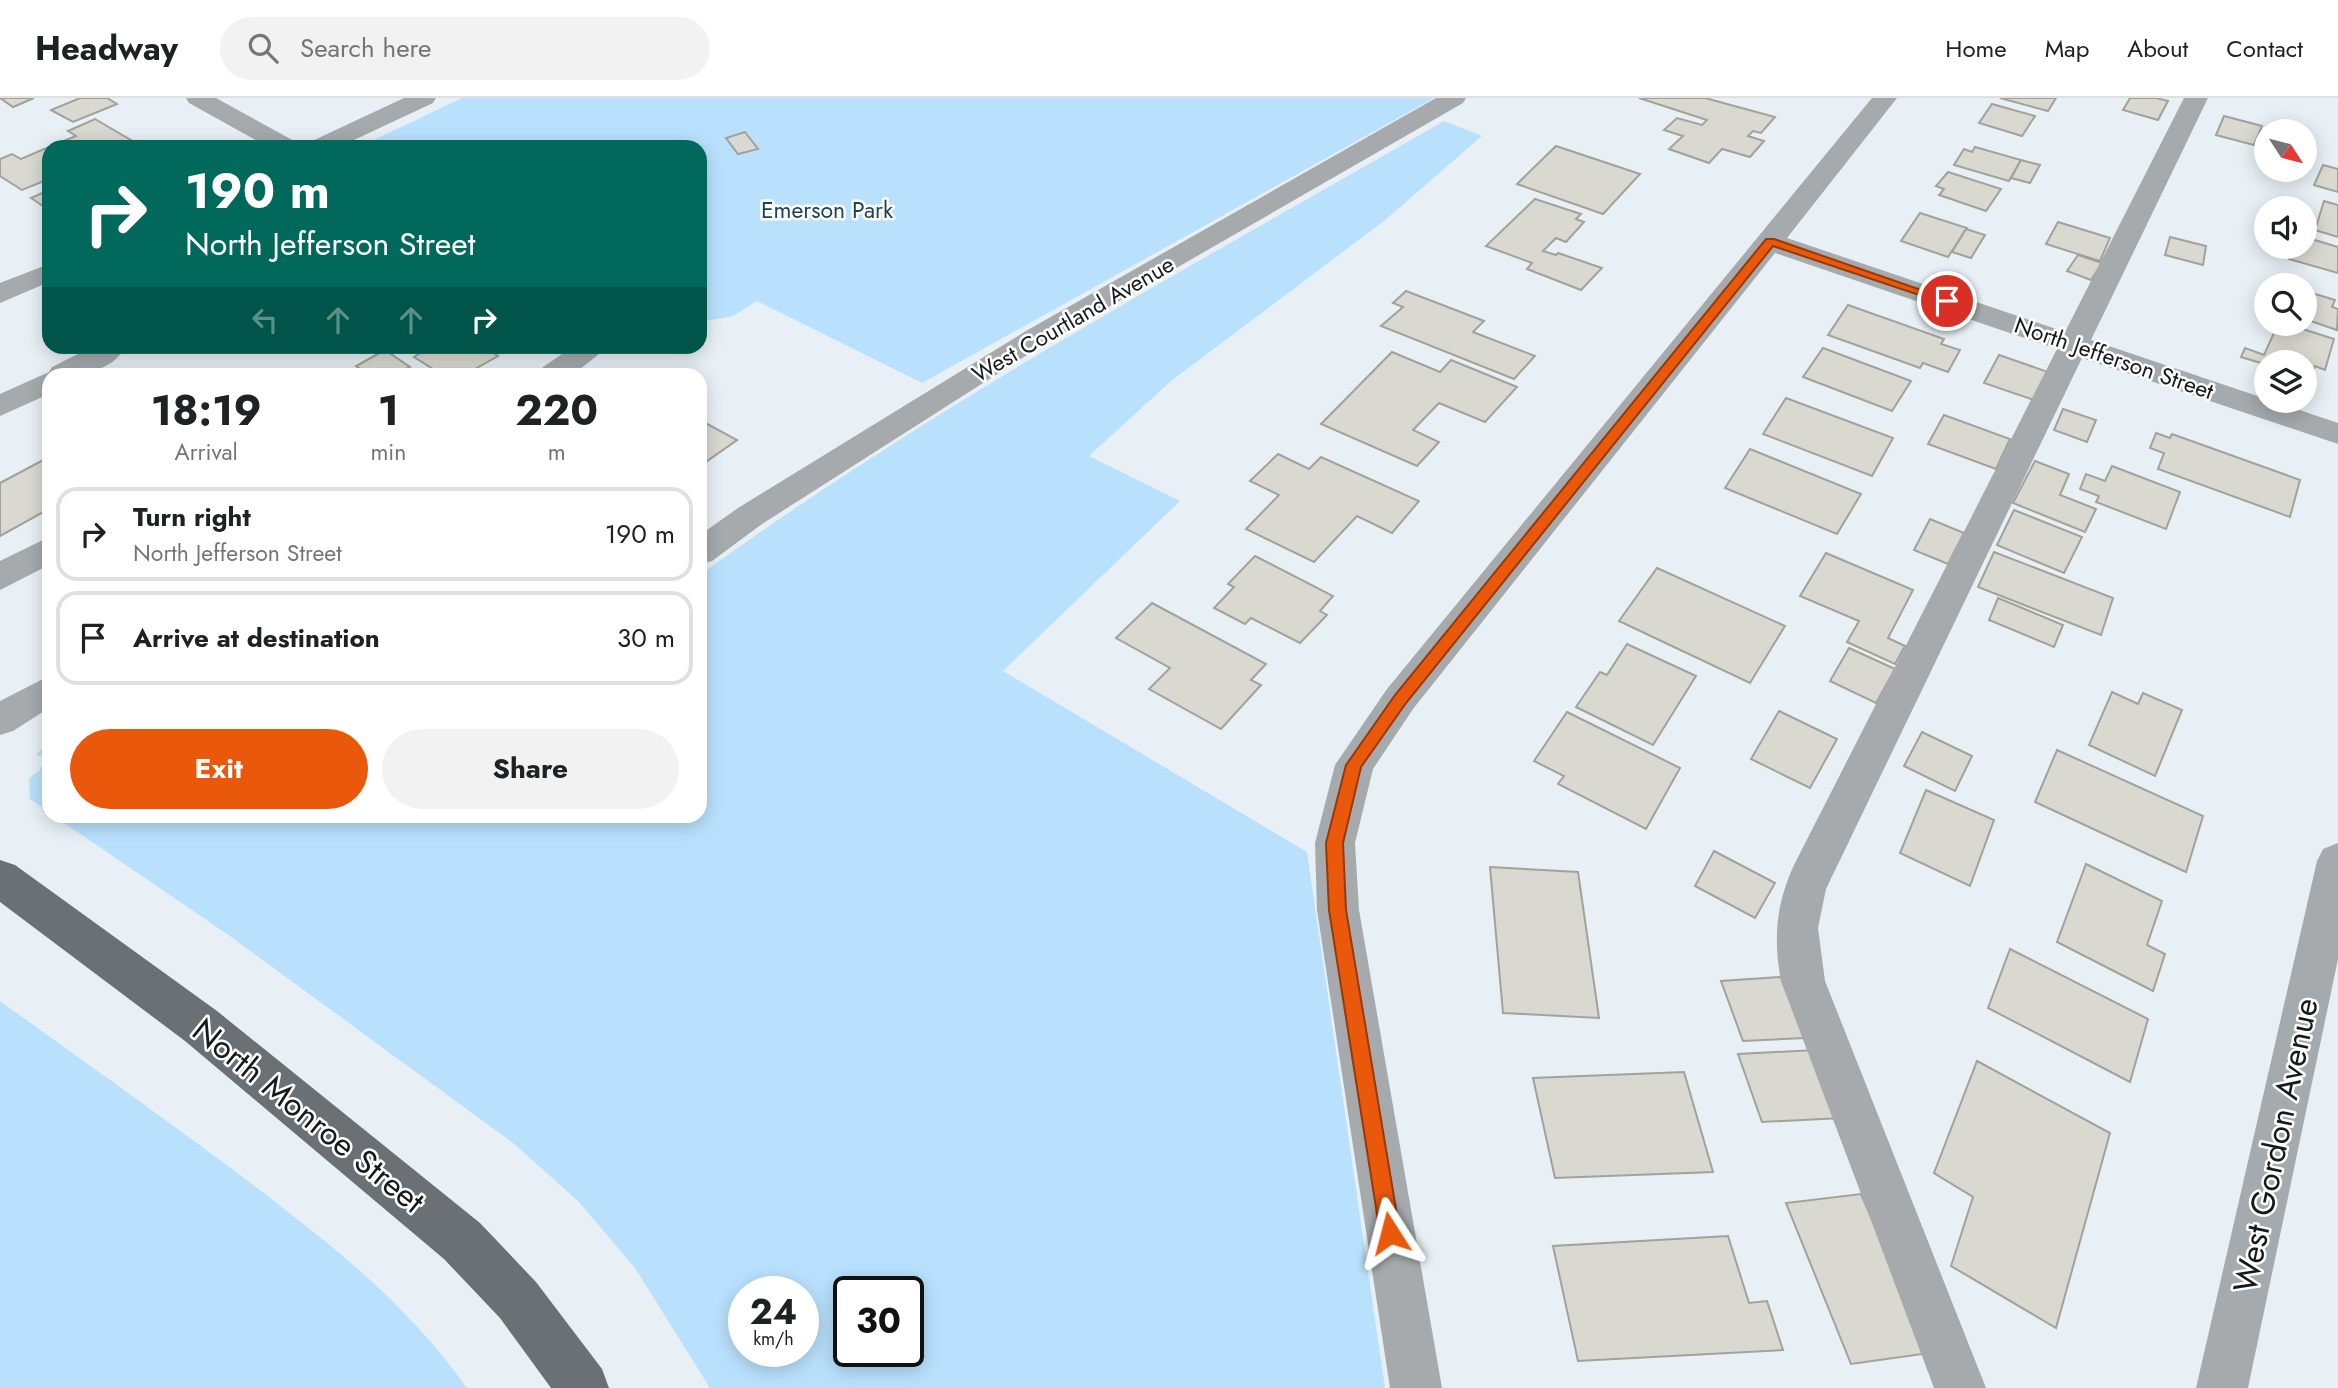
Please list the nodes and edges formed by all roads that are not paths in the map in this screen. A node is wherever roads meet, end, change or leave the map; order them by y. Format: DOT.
graph roads {
  1 [pos="198,98"];
  2 [pos="424,98"];
  3 [pos="1454,98"];
  4 [pos="1885,98"];
  5 [pos="2196,98"];
  6 [pos="275,140"];
  7 [pos="333,140"];
  8 [pos="1770,242"];
  9 [pos="42,275"];
  10 [pos="0,294"];
  11 [pos="2073,343"];
  12 [pos="103,354"];
  13 [pos="585,354"];
  14 [pos="75,368"];
  15 [pos="563,368"];
  16 [pos="42,385"];
  17 [pos="0,406"];
  18 [pos="2338,434"];
  19 [pos="707,547"];
  20 [pos="42,553"];
  21 [pos="0,577"];
  22 [pos="42,694"];
  23 [pos="0,720"];
  24 [pos="2338,861"];
  25 [pos="0,878"];
  26 [pos="583,1388"];
  27 [pos="1416,1388"];
  28 [pos="1960,1388"];
  29 [pos="2222,1388"];
  1 -- 6 [label="street"];
  2 -- 7 [label="street"];
  3 -- 19 [label="street, West Courtland Avenue"];
  4 -- 8 [label="street"];
  5 -- 11 [label="street"];
  8 -- 11 [label="street, North Jefferson Street"];
  8 -- 27 [label="street"];
  9 -- 10 [label="street"];
  11 -- 18 [label="street, North Jefferson Street"];
  11 -- 28 [label="street"];
  12 -- 14 [label="street"];
  13 -- 15 [label="street"];
  16 -- 17 [label="street"];
  20 -- 21 [label="street"];
  22 -- 23 [label="street"];
  24 -- 29 [label="street, West Gordon Avenue"];
  25 -- 26 [label="main road, North Monroe Street"];
}
